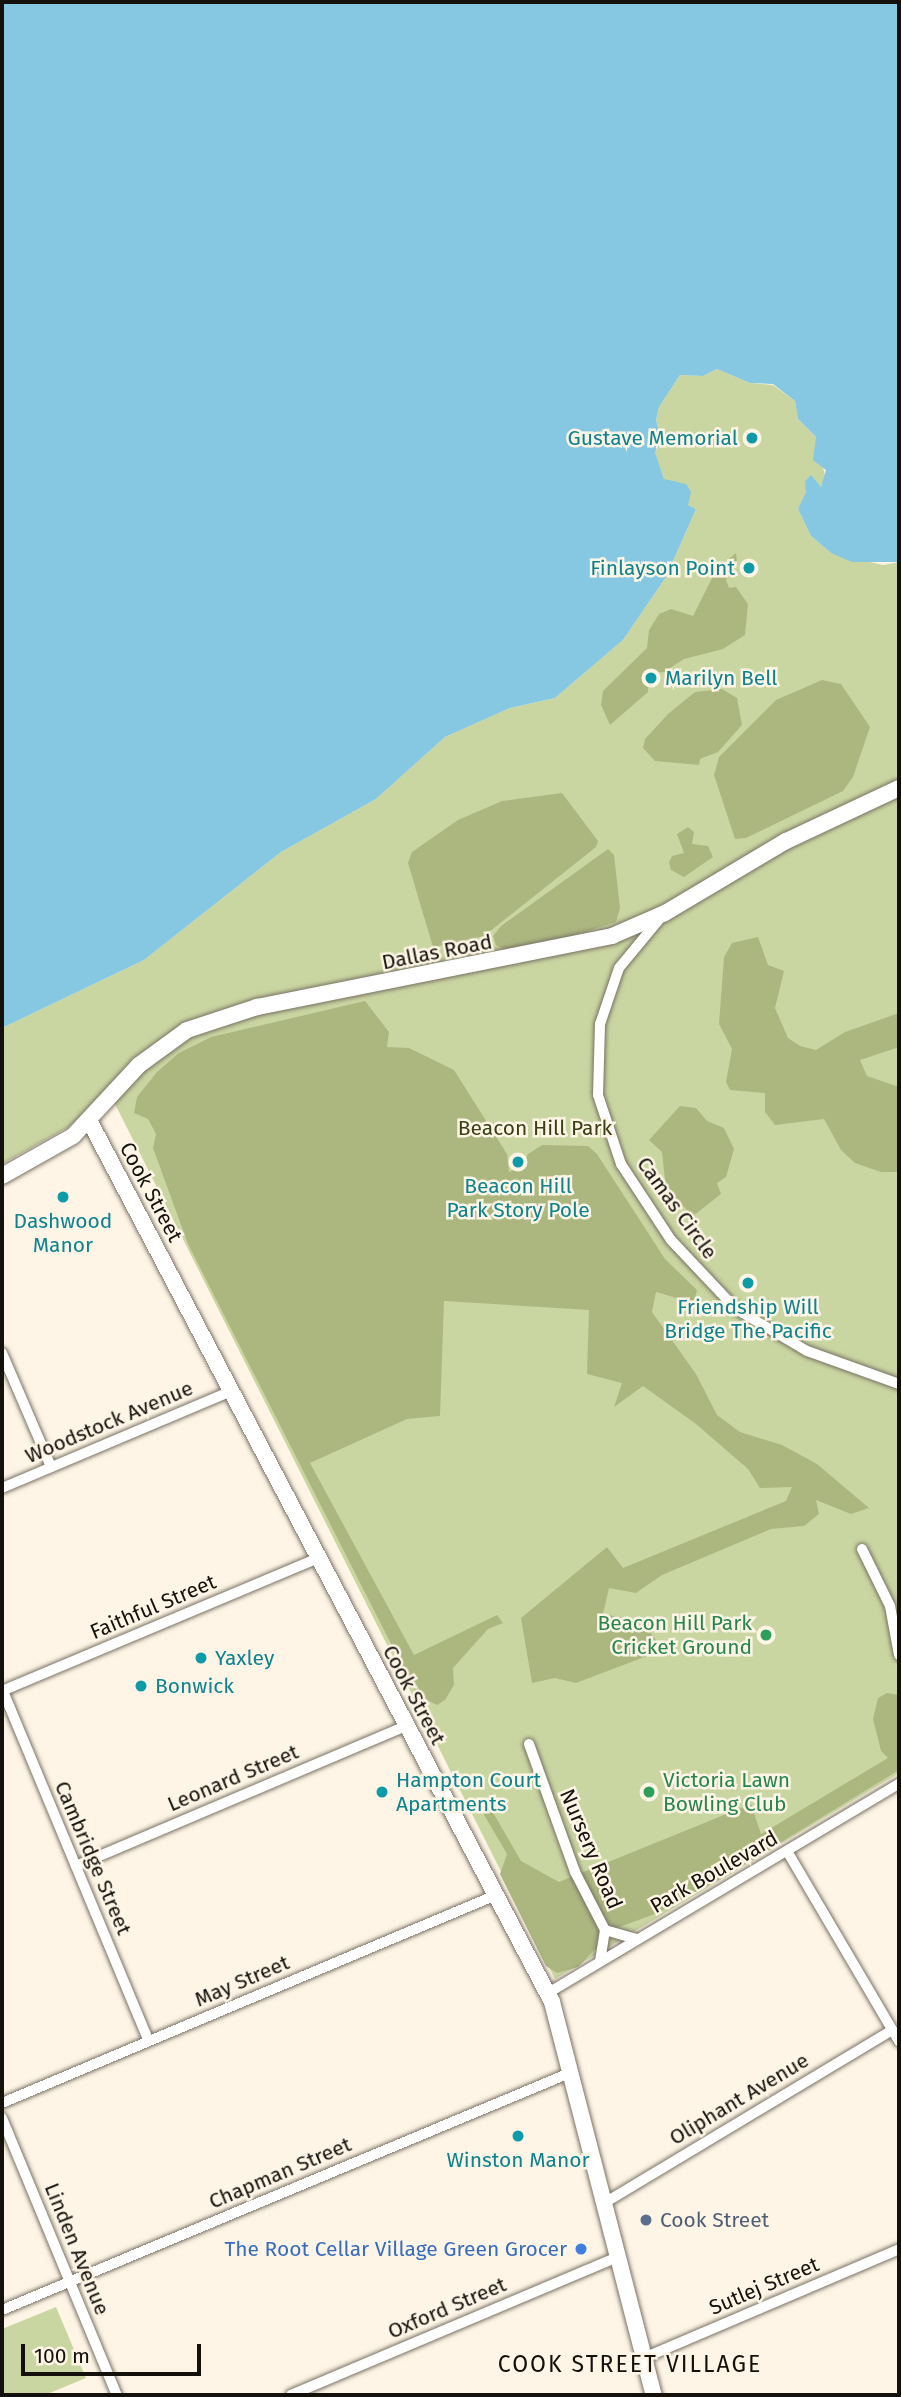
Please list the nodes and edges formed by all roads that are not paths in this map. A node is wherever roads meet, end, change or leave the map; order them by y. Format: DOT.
graph roads {
  1 [pos="899,788"];
  2 [pos="665,913"];
  3 [pos="90,1122"];
  4 [pos="2,1176"];
  5 [pos="2,1353"];
  6 [pos="899,1384"];
  7 [pos="232,1391"];
  8 [pos="51,1467"];
  9 [pos="2,1488"];
  10 [pos="862,1549"];
  11 [pos="318,1558"];
  12 [pos="895,1606"];
  13 [pos="899,1655"];
  14 [pos="2,1691"];
  15 [pos="406,1726"];
  16 [pos="529,1744"];
  17 [pos="899,1784"];
  18 [pos="787,1851"];
  19 [pos="76,1866"];
  20 [pos="496,1895"];
  21 [pos="605,1930"];
  22 [pos="637,1939"];
  23 [pos="600,1961"];
  24 [pos="548,1993"];
  25 [pos="897,2038"];
  26 [pos="149,2040"];
  27 [pos="572,2072"];
  28 [pos="2,2103"];
  29 [pos="2,2118"];
  30 [pos="606,2202"];
  31 [pos="899,2249"];
  32 [pos="618,2257"];
  33 [pos="69,2282"];
  34 [pos="2,2310"];
  35 [pos="644,2358"];
  36 [pos="117,2395"];
  37 [pos="292,2395"];
  38 [pos="654,2395"];
  1 -- 2 [label="main road, Dallas Road"];
  2 -- 3 [label="main road, Dallas Road"];
  2 -- 6 [label="street, Camas Circle"];
  3 -- 4 [label="main road, Dallas Road"];
  3 -- 7 [label="main road, Cook Street"];
  5 -- 8 [label="street"];
  7 -- 8 [label="street, Woodstock Avenue"];
  7 -- 11 [label="main road, Cook Street"];
  8 -- 9 [label="street, Woodstock Avenue"];
  10 -- 12 [label="street"];
  11 -- 14 [label="street, Faithful Street"];
  11 -- 15 [label="main road, Cook Street"];
  12 -- 13 [label="street"];
  14 -- 19 [label="street, Cambridge Street"];
  15 -- 19 [label="street, Leonard Street"];
  15 -- 20 [label="main road, Cook Street"];
  16 -- 21 [label="street, Nursery Road"];
  17 -- 18 [label="street, Park Boulevard"];
  18 -- 22 [label="street, Park Boulevard"];
  18 -- 25 [label="street"];
  19 -- 26 [label="street, Cambridge Street"];
  20 -- 24 [label="main road, Cook Street"];
  20 -- 26 [label="street, May Street"];
  21 -- 22 [label="street, Nursery Road"];
  21 -- 23 [label="street, Nursery Road"];
  22 -- 23 [label="street, Park Boulevard"];
  23 -- 24 [label="street, Park Boulevard"];
  24 -- 27 [label="main road, Cook Street"];
  25 -- 30 [label="street, Oliphant Avenue"];
  26 -- 28 [label="street, May Street"];
  27 -- 30 [label="main road, Cook Street"];
  27 -- 33 [label="street, Chapman Street"];
  29 -- 33 [label="street, Linden Avenue"];
  30 -- 32 [label="main road, Cook Street"];
  31 -- 35 [label="street, Sutlej Street"];
  32 -- 35 [label="main road, Cook Street"];
  32 -- 37 [label="street, Oxford Street"];
  33 -- 34 [label="street, Chapman Street"];
  33 -- 36 [label="street, Linden Avenue"];
  35 -- 38 [label="main road, Cook Street"];
}
